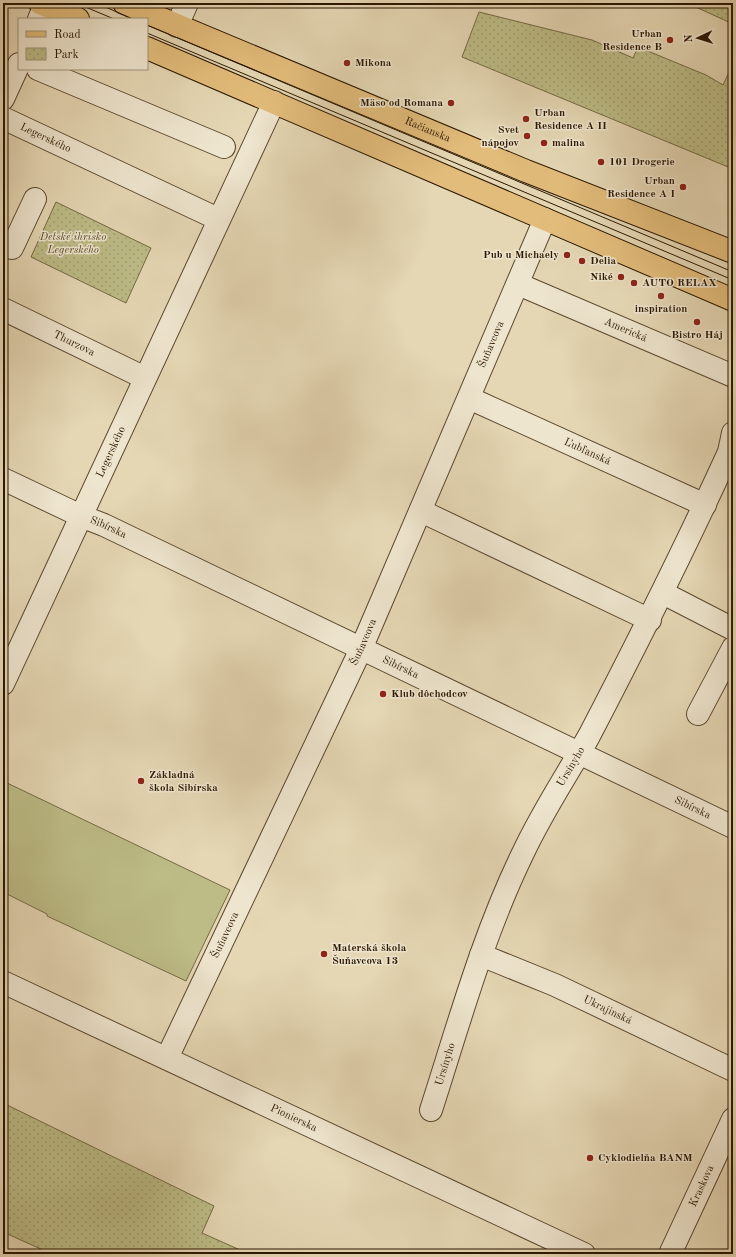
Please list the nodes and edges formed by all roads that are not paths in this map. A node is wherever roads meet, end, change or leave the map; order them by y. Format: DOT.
graph roads {
  1 [pos="124,3"];
  2 [pos="187,3"];
  3 [pos="41,9"];
  4 [pos="74,18"];
  5 [pos="177,26"];
  6 [pos="148,48"];
  7 [pos="18,66"];
  8 [pos="40,70"];
  9 [pos="3,99"];
  10 [pos="274,102"];
  11 [pos="3,118"];
  12 [pos="224,147"];
  13 [pos="35,199"];
  14 [pos="218,219"];
  15 [pos="545,219"];
  16 [pos="3,244"];
  17 [pos="733,252"];
  18 [pos="518,284"];
  19 [pos="733,300"];
  20 [pos="3,309"];
  21 [pos="733,376"];
  22 [pos="145,378"];
  23 [pos="469,398"];
  24 [pos="732,446"];
  25 [pos="3,479"];
  26 [pos="705,505"];
  27 [pos="421,511"];
  28 [pos="81,516"];
  29 [pos="663,593"];
  30 [pos="650,620"];
  31 [pos="733,629"];
  32 [pos="733,648"];
  33 [pos="361,649"];
  34 [pos="3,684"];
  35 [pos="698,714"];
  36 [pos="579,754"];
  37 [pos="733,827"];
  38 [pos="481,955"];
  39 [pos="3,982"];
  40 [pos="167,1058"];
  41 [pos="733,1070"];
  42 [pos="431,1110"];
  43 [pos="733,1119"];
  44 [pos="584,1254"];
  45 [pos="670,1254"];
  1 -- 5 [label="main road, Račianska"];
  2 -- 5 [label="street"];
  3 -- 4 [label="main road"];
  5 -- 17 [label="main road, Račianska"];
  6 -- 10 [label="main road"];
  7 -- 9 [label="street"];
  8 -- 12 [label="street"];
  10 -- 14 [label="street, Legerského"];
  10 -- 15 [label="main road"];
  11 -- 14 [label="street, Legerského"];
  13 -- 16 [label="street"];
  14 -- 22 [label="street, Legerského"];
  15 -- 18 [label="street, Šuňavcova"];
  15 -- 19 [label="main road"];
  18 -- 21 [label="street, Americká"];
  18 -- 23 [label="street, Šuňavcova"];
  20 -- 22 [label="street, Thurzova"];
  22 -- 28 [label="street, Legerského"];
  23 -- 26 [label="street, Ľubľanská"];
  23 -- 27 [label="street, Šuňavcova"];
  24 -- 26 [label="street, Ursínyho"];
  25 -- 28 [label="street, Sibírska"];
  26 -- 29 [label="street, Ursínyho"];
  27 -- 30 [label="street"];
  27 -- 33 [label="street, Šuňavcova"];
  28 -- 33 [label="street, Sibírska"];
  28 -- 34 [label="street, Legerského"];
  29 -- 30 [label="street, Ursínyho"];
  29 -- 31 [label="street"];
  30 -- 36 [label="street, Ursínyho"];
  32 -- 35 [label="street"];
  33 -- 36 [label="street, Sibírska"];
  33 -- 40 [label="street, Šuňavcova"];
  36 -- 37 [label="street, Sibírska"];
  36 -- 38 [label="street, Ursínyho"];
  38 -- 41 [label="street, Ukrajinská"];
  38 -- 42 [label="street, Ursínyho"];
  39 -- 40 [label="street, Pionierska"];
  40 -- 44 [label="street, Pionierska"];
  43 -- 45 [label="street, Kraskova"];
}
